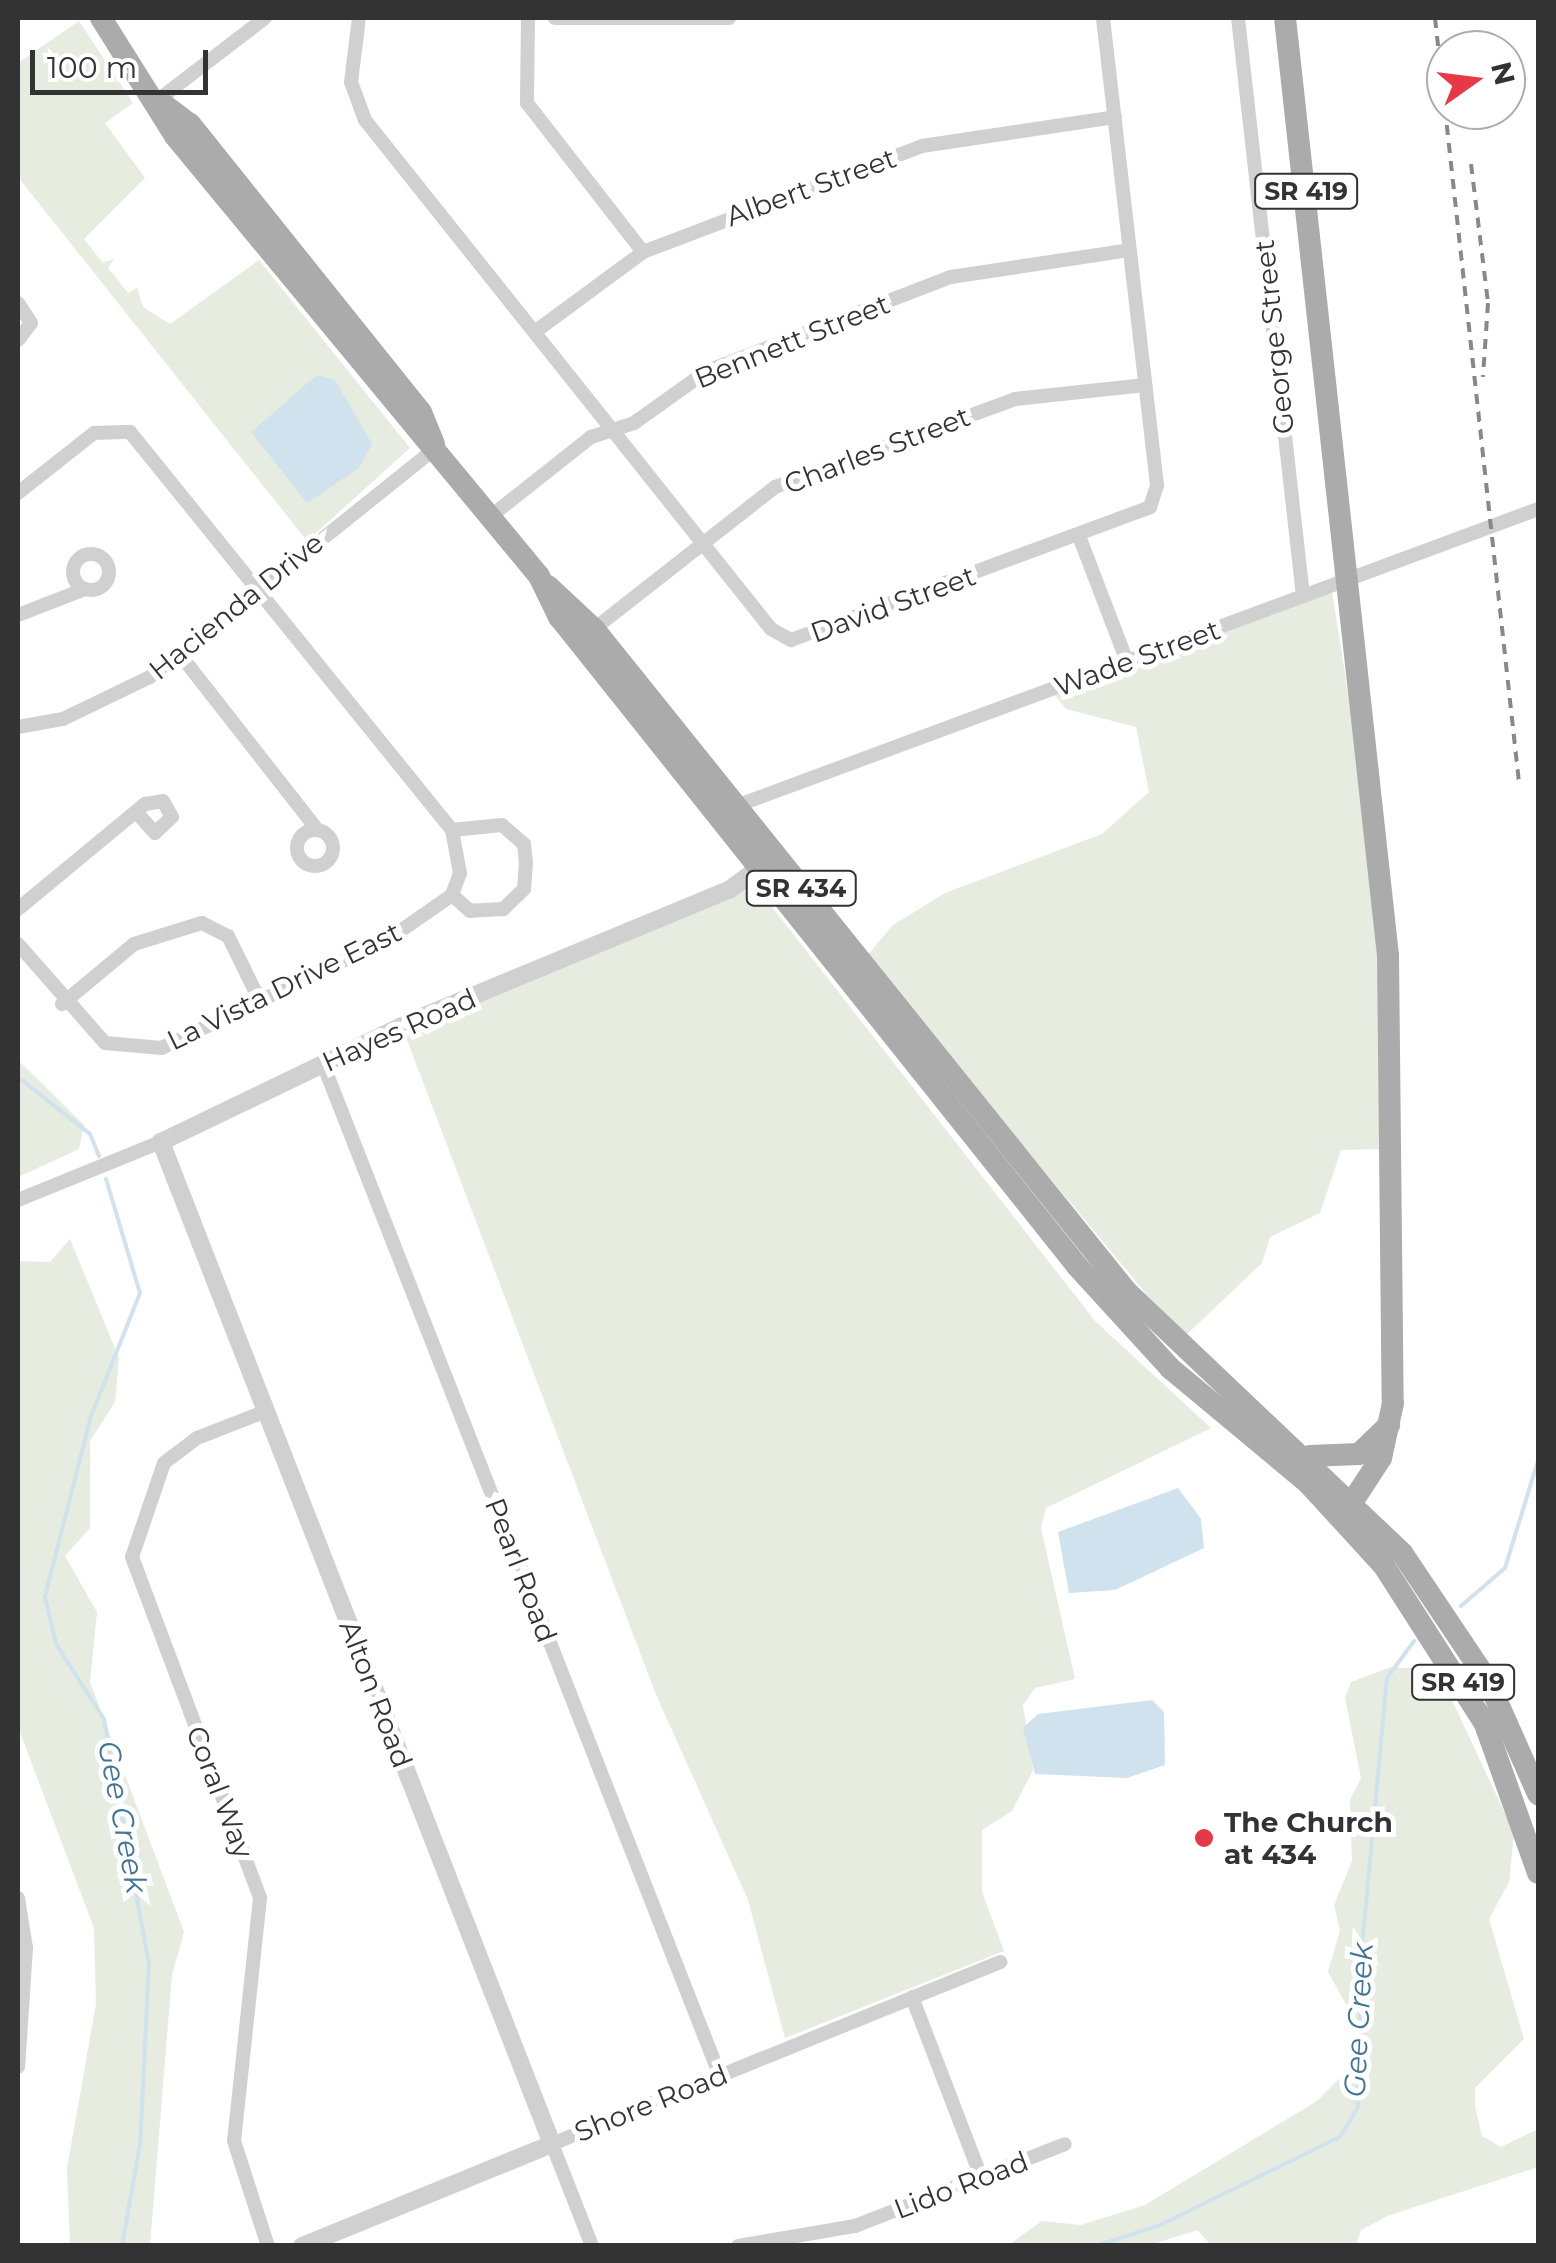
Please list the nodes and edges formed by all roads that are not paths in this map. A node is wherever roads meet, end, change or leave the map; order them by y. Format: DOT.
graph roads {
  1 [pos="101,18"];
  2 [pos="265,18"];
  3 [pos="359,18"];
  4 [pos="528,18"];
  5 [pos="555,18"];
  6 [pos="730,18"];
  7 [pos="1104,18"];
  8 [pos="1238,18"];
  9 [pos="1285,18"];
  10 [pos="649,21"];
  11 [pos="158,100"];
  12 [pos="1114,117"];
  13 [pos="1130,250"];
  14 [pos="643,252"];
  15 [pos="18,303"];
  16 [pos="536,331"];
  17 [pos="18,340"];
  18 [pos="1145,385"];
  19 [pos="612,430"];
  20 [pos="436,448"];
  21 [pos="18,493"];
  22 [pos="1538,509"];
  23 [pos="491,516"];
  24 [pos="1079,536"];
  25 [pos="703,542"];
  26 [pos="1350,579"];
  27 [pos="545,584"];
  28 [pos="260,587"];
  29 [pos="85,589"];
  30 [pos="1303,596"];
  31 [pos="18,615"];
  32 [pos="594,629"];
  33 [pos="178,652"];
  34 [pos="1127,662"];
  35 [pos="18,727"];
  36 [pos="736,806"];
  37 [pos="139,815"];
  38 [pos="317,829"];
  39 [pos="452,830"];
  40 [pos="768,862"];
  41 [pos="452,895"];
  42 [pos="18,909"];
  43 [pos="18,944"];
  44 [pos="261,1003"];
  45 [pos="62,1004"];
  46 [pos="323,1064"];
  47 [pos="161,1142"];
  48 [pos="1015,1188"];
  49 [pos="18,1200"];
  50 [pos="1054,1202"];
  51 [pos="266,1411"];
  52 [pos="1391,1422"];
  53 [pos="1307,1455"];
  54 [pos="1348,1509"];
  55 [pos="1538,1794"];
  56 [pos="1538,1872"];
  57 [pos="18,1898"];
  58 [pos="1000,1962"];
  59 [pos="912,1998"];
  60 [pos="18,2067"];
  61 [pos="720,2076"];
  62 [pos="552,2144"];
  63 [pos="1066,2144"];
  64 [pos="981,2177"];
  65 [pos="268,2246"];
  66 [pos="302,2246"];
  67 [pos="592,2246"];
  68 [pos="738,2246"];
  1 -- 11 [label="main road, SR 434"];
  2 -- 11 [label="street"];
  3 -- 16 [label="street, David Street"];
  4 -- 14 [label="street"];
  5 -- 10 [label="street"];
  6 -- 10 [label="street"];
  7 -- 12 [label="street, David Street"];
  8 -- 30 [label="street, George Street"];
  9 -- 26 [label="main road, SR 419"];
  11 -- 20 [label="main road, SR 434"];
  12 -- 13 [label="street, David Street"];
  12 -- 14 [label="street, Albert Street"];
  13 -- 18 [label="street, David Street"];
  13 -- 19 [label="street, Bennett Street"];
  14 -- 16 [label="street, Albert Street"];
  15 -- 17 [label="street"];
  16 -- 19 [label="street, David Street"];
  18 -- 24 [label="street, David Street"];
  18 -- 25 [label="street, Charles Street"];
  19 -- 23 [label="street, Bennett Street"];
  19 -- 25 [label="street, David Street"];
  20 -- 23 [label="main road, SR 434"];
  20 -- 28 [label="street, Hacienda Drive"];
  21 -- 28 [label="street"];
  22 -- 26 [label="street, Wade Street"];
  23 -- 27 [label="main road, SR 434"];
  24 -- 25 [label="street, David Street"];
  24 -- 34 [label="street"];
  25 -- 32 [label="street, Charles Street"];
  26 -- 30 [label="street, Wade Street"];
  26 -- 52 [label="main road, SR 419"];
  27 -- 32 [label="main road, SR 434"];
  27 -- 40 [label="main road, SR 434"];
  28 -- 33 [label="street, Hacienda Drive"];
  28 -- 39 [label="street"];
  29 -- 31 [label="street"];
  30 -- 34 [label="street, Wade Street"];
  32 -- 36 [label="main road, SR 434"];
  33 -- 35 [label="street, Hacienda Drive"];
  33 -- 38 [label="street"];
  34 -- 36 [label="street, Wade Street"];
  36 -- 40 [label="main road, SR 434"];
  37 -- 42 [label="street"];
  39 -- 41 [label="street"];
  39 -- 41 [label="street"];
  40 -- 46 [label="street, Hayes Road"];
  40 -- 48 [label="main road, SR 434"];
  40 -- 50 [label="main road, SR 434"];
  41 -- 44 [label="street, La Vista Drive East"];
  43 -- 45 [label="street, La Vista Drive East"];
  44 -- 45 [label="street, La Vista Drive East"];
  44 -- 45 [label="street"];
  46 -- 47 [label="street, Hayes Road"];
  46 -- 61 [label="street, Pearl Road"];
  47 -- 49 [label="street, Hayes Road"];
  47 -- 51 [label="street, Alton Road"];
  48 -- 50 [label="main road"];
  48 -- 54 [label="main road, SR 434"];
  50 -- 53 [label="main road, SR 434"];
  51 -- 62 [label="street, Alton Road"];
  51 -- 65 [label="street, Coral Way"];
  52 -- 53 [label="main road"];
  52 -- 54 [label="main road, SR 419"];
  53 -- 54 [label="main road, SR 434"];
  54 -- 55 [label="main road, SR 419"];
  54 -- 56 [label="main road, SR 419"];
  57 -- 60 [label="street"];
  58 -- 59 [label="street, Shore Road"];
  59 -- 61 [label="street, Shore Road"];
  59 -- 64 [label="street"];
  61 -- 62 [label="street, Shore Road"];
  62 -- 66 [label="street, Shore Road"];
  62 -- 67 [label="street, Alton Road"];
  63 -- 64 [label="street, Lido Road"];
  64 -- 68 [label="street, Lido Road"];
}
